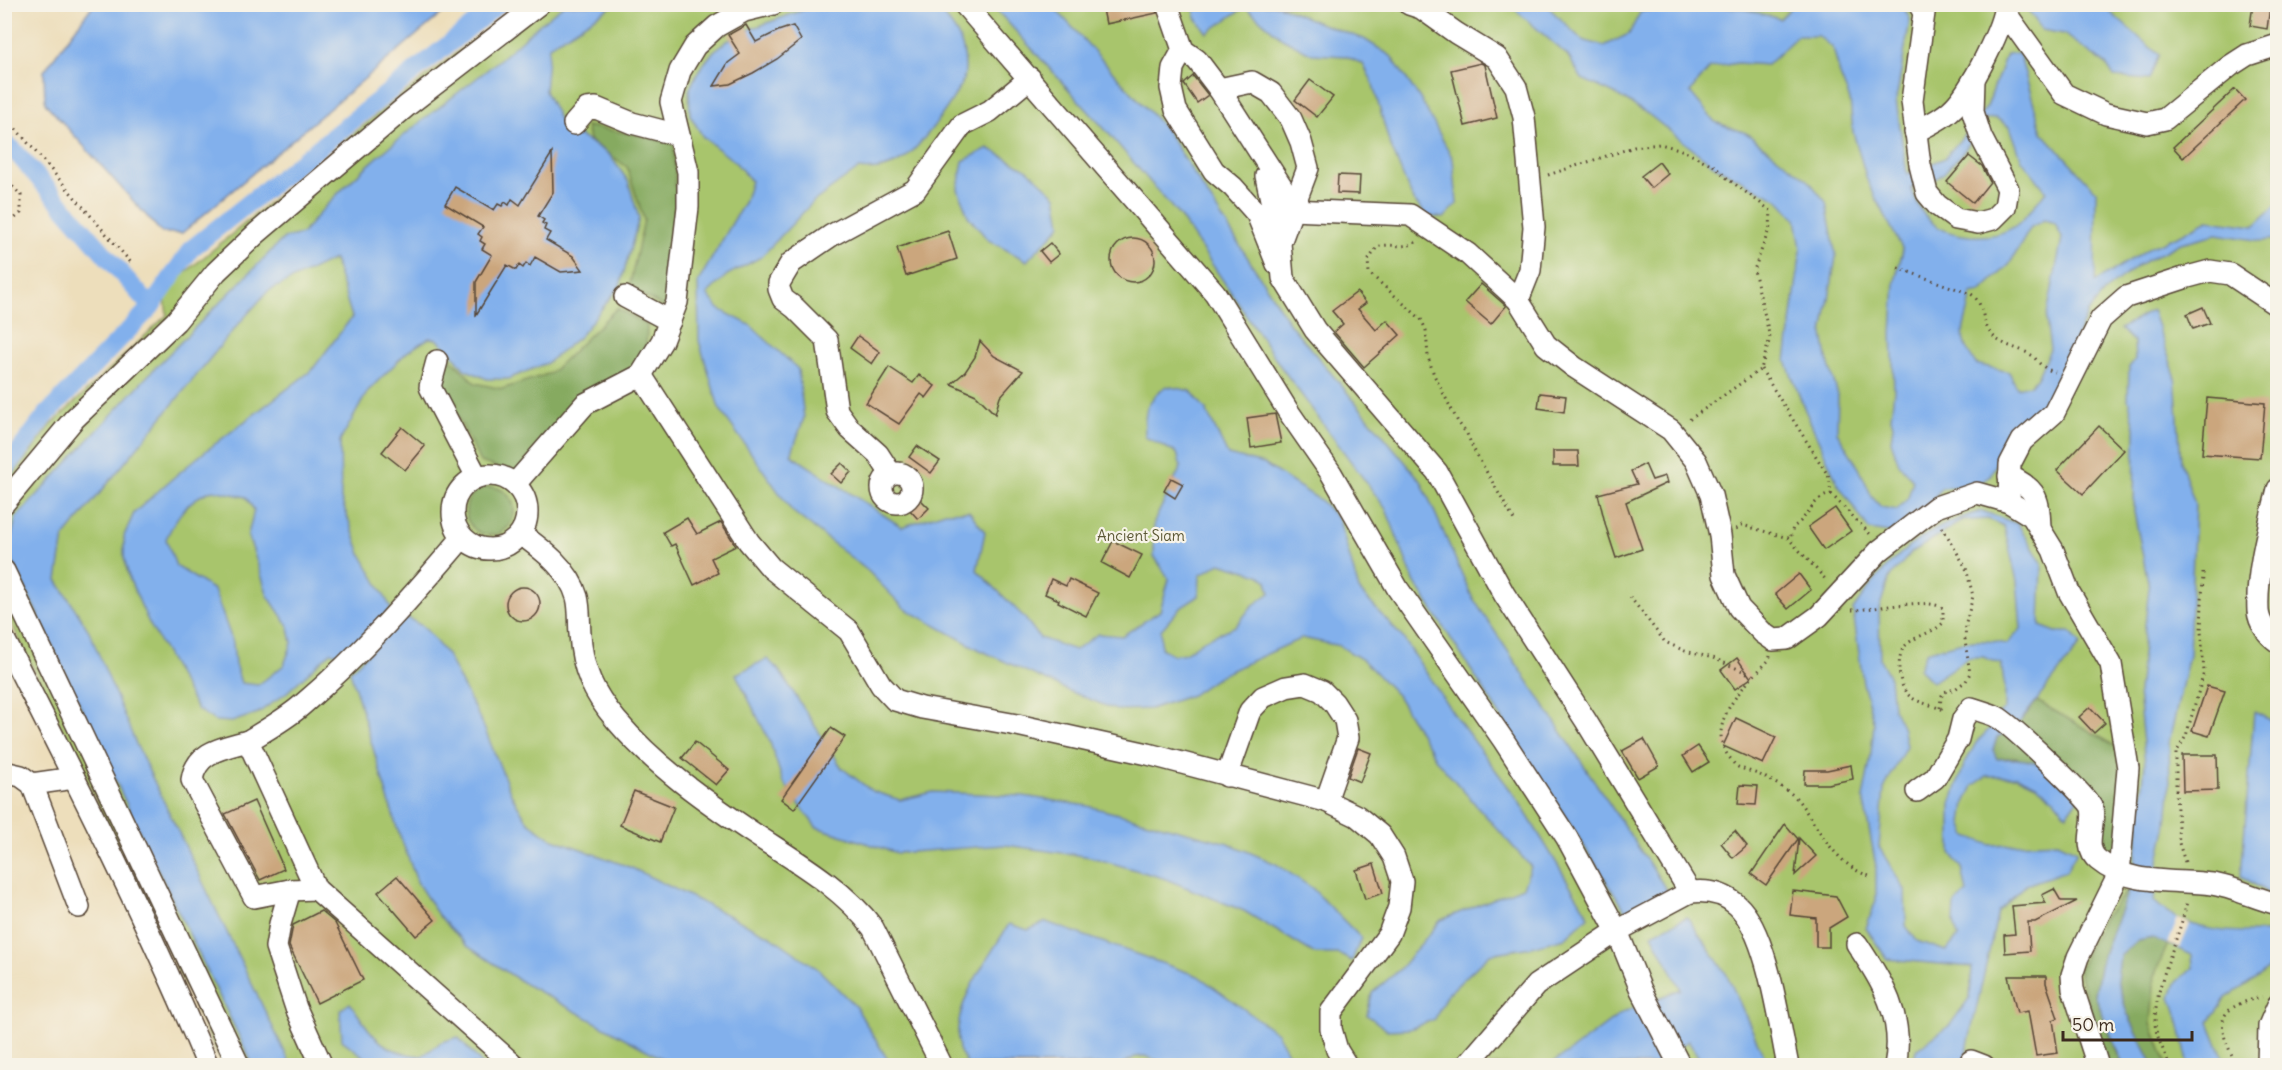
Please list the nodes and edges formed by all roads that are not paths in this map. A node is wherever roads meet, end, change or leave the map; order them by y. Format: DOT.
graph roads {
  1 [pos="538,4"];
  2 [pos="773,4"];
  3 [pos="964,4"];
  4 [pos="1167,4"];
  5 [pos="1919,4"];
  6 [pos="1419,6"];
  7 [pos="2005,8"];
  8 [pos="2277,45"];
  9 [pos="1184,50"];
  10 [pos="1030,78"];
  11 [pos="1974,78"];
  12 [pos="1219,89"];
  13 [pos="574,124"];
  14 [pos="1915,132"];
  15 [pos="678,135"];
  16 [pos="1263,157"];
  17 [pos="1291,210"];
  18 [pos="1280,243"];
  19 [pos="1283,278"];
  20 [pos="625,297"];
  21 [pos="1518,300"];
  22 [pos="2277,306"];
  23 [pos="670,321"];
  24 [pos="437,361"];
  25 [pos="641,375"];
  26 [pos="891,474"];
  27 [pos="2009,476"];
  28 [pos="477,477"];
  29 [pos="515,484"];
  30 [pos="2277,489"];
  31 [pos="2010,502"];
  32 [pos="4,503"];
  33 [pos="2040,529"];
  34 [pos="521,534"];
  35 [pos="462,538"];
  36 [pos="4,571"];
  37 [pos="4,639"];
  38 [pos="2277,642"];
  39 [pos="248,741"];
  40 [pos="4,772"];
  41 [pos="1227,776"];
  42 [pos="74,778"];
  43 [pos="32,784"];
  44 [pos="1917,791"];
  45 [pos="1326,801"];
  46 [pos="2119,874"];
  47 [pos="316,889"];
  48 [pos="290,890"];
  49 [pos="1690,892"];
  50 [pos="2277,904"];
  51 [pos="79,907"];
  52 [pos="1617,931"];
  53 [pos="1857,944"];
  54 [pos="2271,1001"];
  55 [pos="1679,1064"];
  56 [pos="208,1065"];
  57 [pos="239,1065"];
  58 [pos="322,1065"];
  59 [pos="515,1065"];
  60 [pos="942,1065"];
  61 [pos="1347,1065"];
  62 [pos="1466,1065"];
  63 [pos="1788,1065"];
  64 [pos="1895,1065"];
  65 [pos="2098,1065"];
  66 [pos="2268,1065"];
  1 -- 32 [label="lane"];
  2 -- 15 [label="lane"];
  3 -- 10 [label="lane"];
  4 -- 9 [label="lane"];
  5 -- 14 [label="lane"];
  6 -- 21 [label="lane"];
  7 -- 8 [label="lane"];
  7 -- 11 [label="lane"];
  9 -- 12 [label="lane"];
  9 -- 19 [label="lane"];
  10 -- 26 [label="lane"];
  10 -- 52 [label="lane"];
  11 -- 14 [label="lane"];
  11 -- 14 [label="lane"];
  12 -- 16 [label="lane"];
  12 -- 17 [label="lane"];
  13 -- 15 [label="lane"];
  15 -- 23 [label="lane"];
  16 -- 17 [label="lane"];
  16 -- 18 [label="lane"];
  17 -- 18 [label="lane"];
  17 -- 21 [label="lane"];
  18 -- 19 [label="lane"];
  19 -- 49 [label="lane"];
  20 -- 23 [label="lane"];
  21 -- 31 [label="lane"];
  22 -- 27 [label="lane"];
  23 -- 25 [label="lane"];
  24 -- 28 [label="lane"];
  25 -- 29 [label="lane"];
  25 -- 41 [label="lane"];
  27 -- 31 [label="lane"];
  27 -- 33 [label="lane"];
  28 -- 29 [label="lane"];
  28 -- 35 [label="lane"];
  29 -- 34 [label="lane"];
  30 -- 38 [label="lane"];
  31 -- 33 [label="lane"];
  33 -- 46 [label="lane"];
  34 -- 35 [label="lane"];
  34 -- 60 [label="lane"];
  35 -- 39 [label="lane"];
  36 -- 57 [label="lane"];
  37 -- 42 [label="lane"];
  39 -- 47 [label="lane"];
  39 -- 48 [label="lane"];
  40 -- 43 [label="lane"];
  41 -- 45 [label="lane"];
  41 -- 45 [label="lane"];
  42 -- 43 [label="lane"];
  42 -- 56 [label="lane"];
  43 -- 51 [label="lane"];
  44 -- 46 [label="lane"];
  45 -- 61 [label="lane"];
  46 -- 50 [label="lane"];
  46 -- 65 [label="lane"];
  47 -- 48 [label="lane"];
  47 -- 59 [label="lane"];
  48 -- 58 [label="lane"];
  49 -- 52 [label="lane"];
  49 -- 63 [label="lane"];
  52 -- 55 [label="lane"];
  52 -- 62 [label="lane"];
  53 -- 64 [label="lane"];
  54 -- 66 [label="lane"];
}
